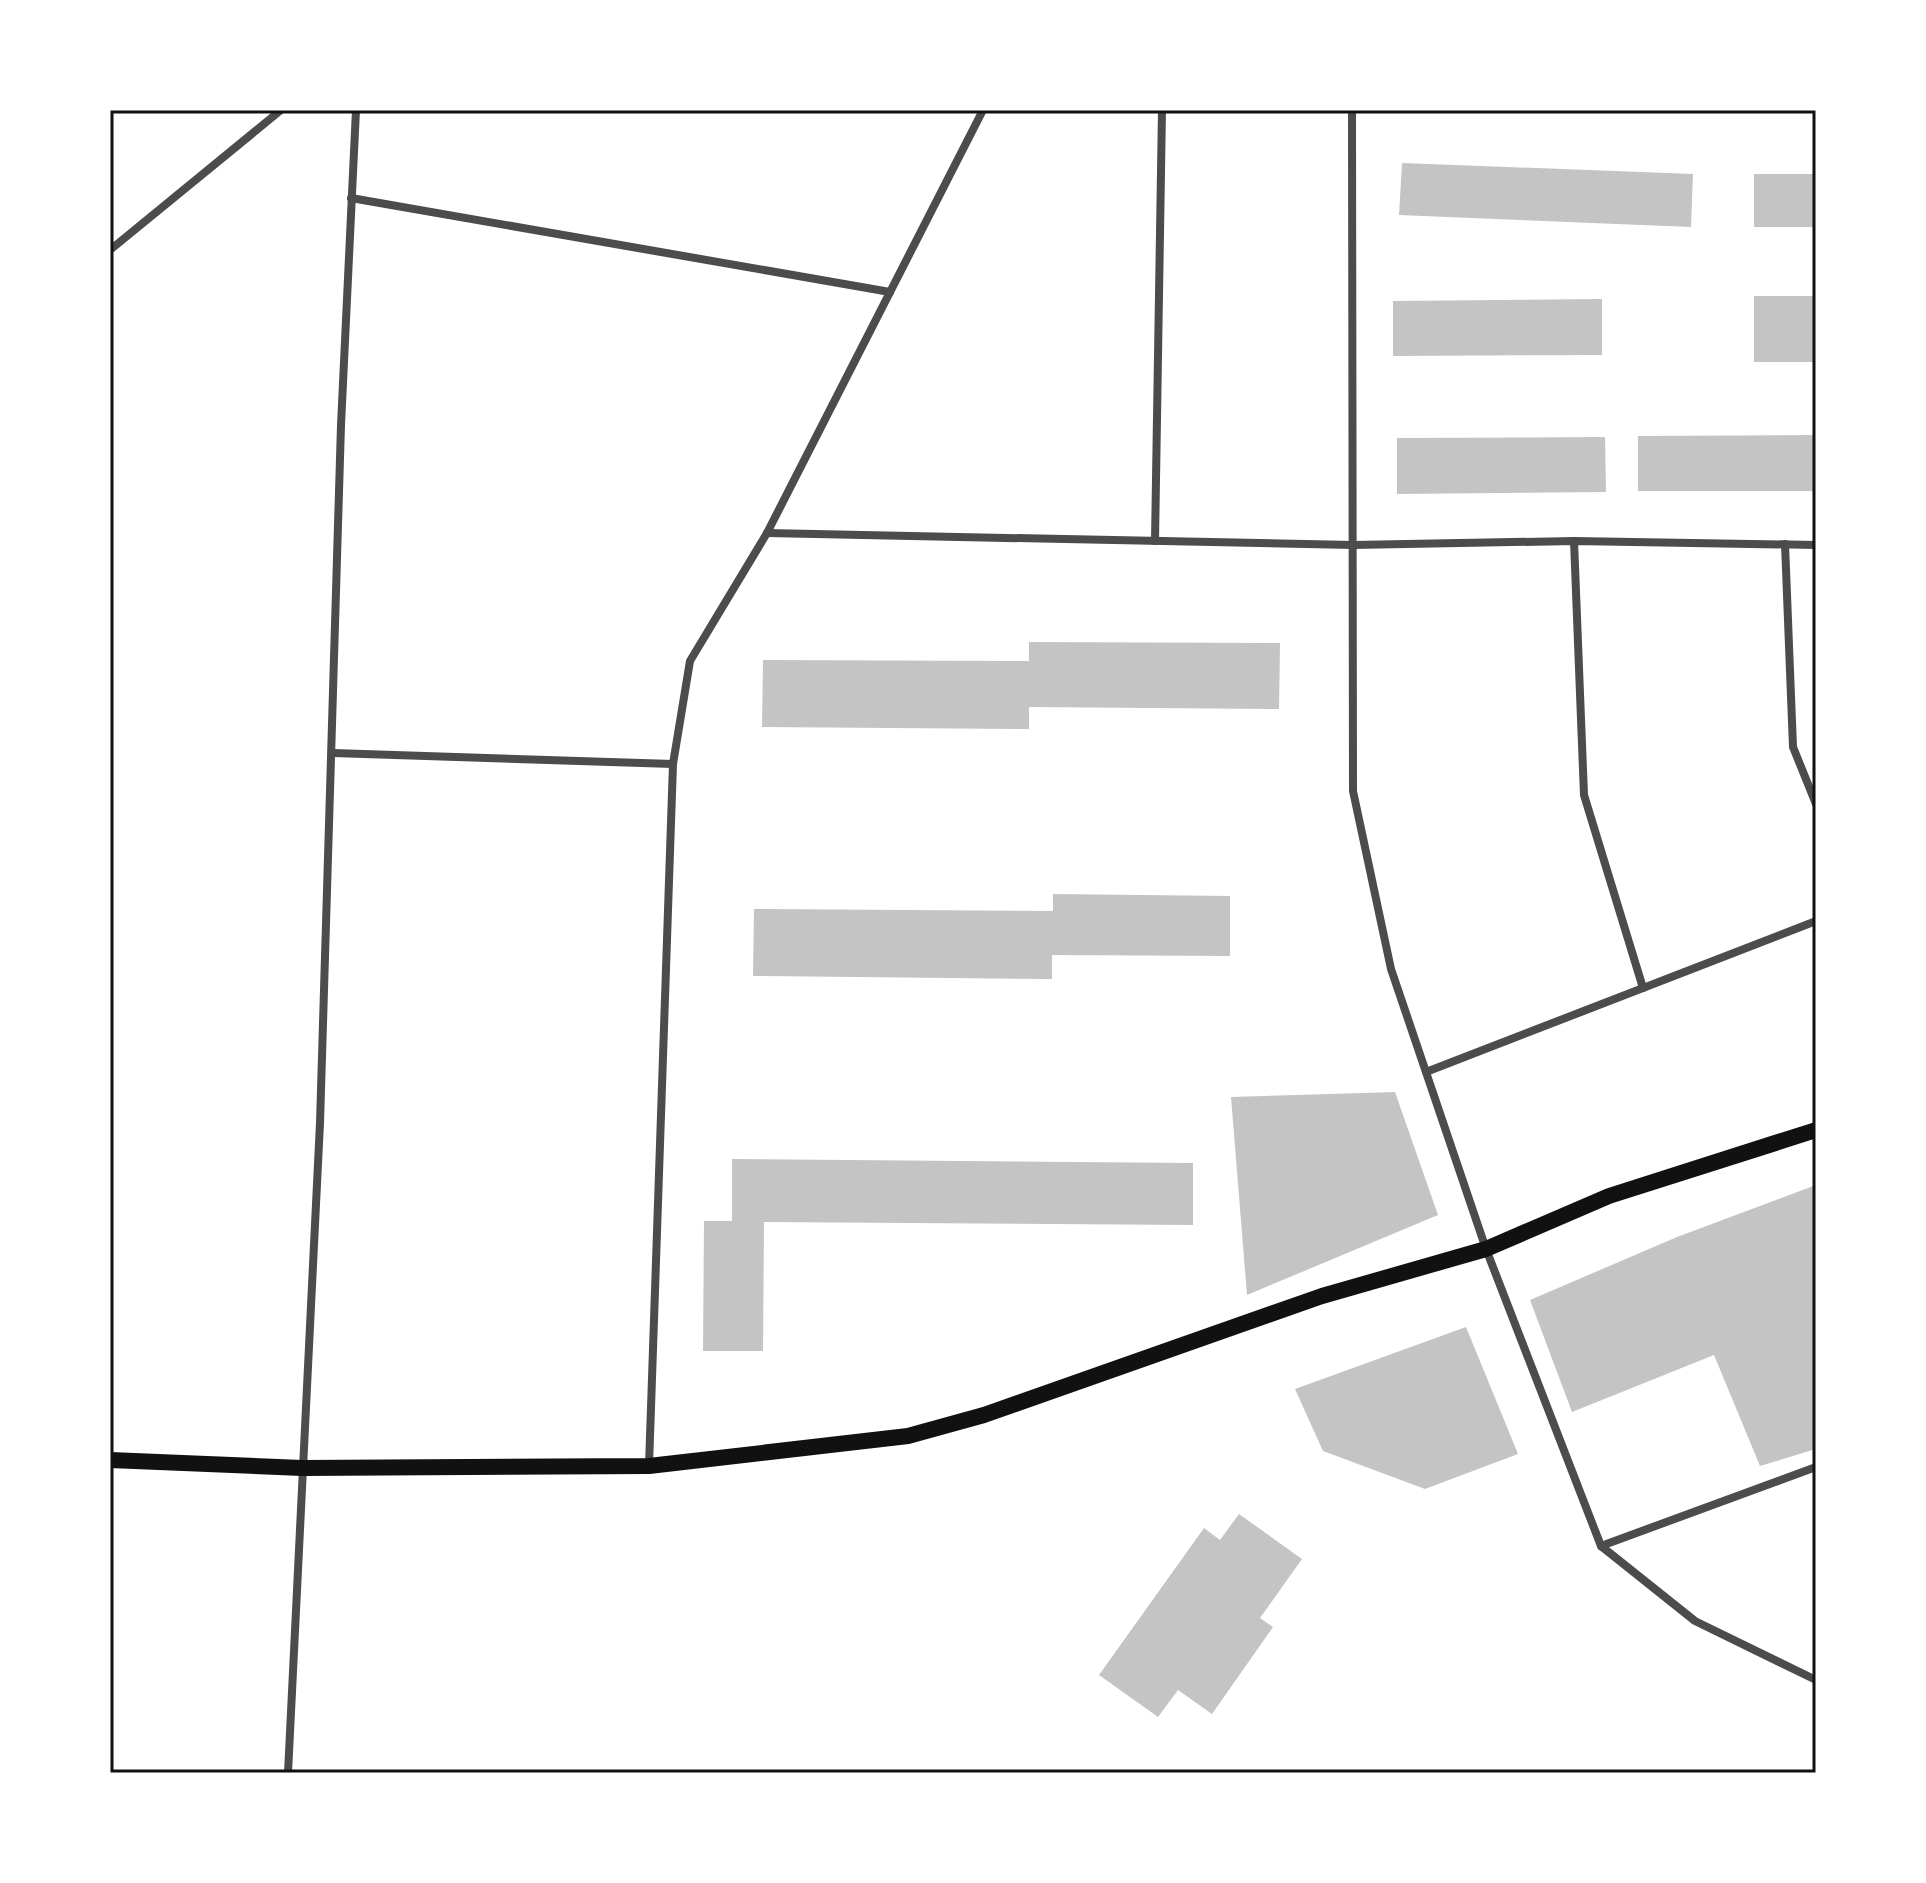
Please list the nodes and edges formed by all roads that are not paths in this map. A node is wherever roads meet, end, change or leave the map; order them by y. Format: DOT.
graph roads {
  1 [pos="281,110"];
  2 [pos="356,110"];
  3 [pos="983,110"];
  4 [pos="1162,110"];
  5 [pos="1352,110"];
  6 [pos="351,198"];
  7 [pos="110,250"];
  8 [pos="890,292"];
  9 [pos="767,533"];
  10 [pos="1155,541"];
  11 [pos="1574,541"];
  12 [pos="1785,544"];
  13 [pos="1353,545"];
  14 [pos="1816,545"];
  15 [pos="333,753"];
  16 [pos="673,764"];
  17 [pos="1816,804"];
  18 [pos="1816,921"];
  19 [pos="1643,988"];
  20 [pos="1426,1072"];
  21 [pos="1816,1130"];
  22 [pos="1486,1249"];
  23 [pos="110,1460"];
  24 [pos="649,1466"];
  25 [pos="1816,1467"];
  26 [pos="302,1468"];
  27 [pos="1601,1546"];
  28 [pos="1816,1680"];
  29 [pos="288,1773"];
  1 -- 7 [label="street"];
  2 -- 6 [label="street"];
  3 -- 8 [label="street"];
  4 -- 10 [label="street"];
  5 -- 13 [label="street"];
  6 -- 8 [label="street"];
  6 -- 15 [label="street"];
  8 -- 9 [label="street"];
  9 -- 10 [label="street"];
  9 -- 16 [label="street"];
  10 -- 13 [label="street"];
  11 -- 12 [label="street"];
  11 -- 13 [label="street"];
  11 -- 19 [label="street"];
  12 -- 14 [label="street"];
  12 -- 17 [label="street"];
  13 -- 20 [label="street"];
  15 -- 16 [label="street"];
  15 -- 26 [label="street"];
  16 -- 24 [label="street"];
  18 -- 19 [label="street"];
  19 -- 20 [label="street"];
  20 -- 22 [label="street"];
  21 -- 22 [label="main road"];
  22 -- 24 [label="main road"];
  22 -- 27 [label="street"];
  23 -- 26 [label="main road"];
  24 -- 26 [label="main road"];
  25 -- 27 [label="street"];
  26 -- 29 [label="street"];
  27 -- 28 [label="street"];
}
